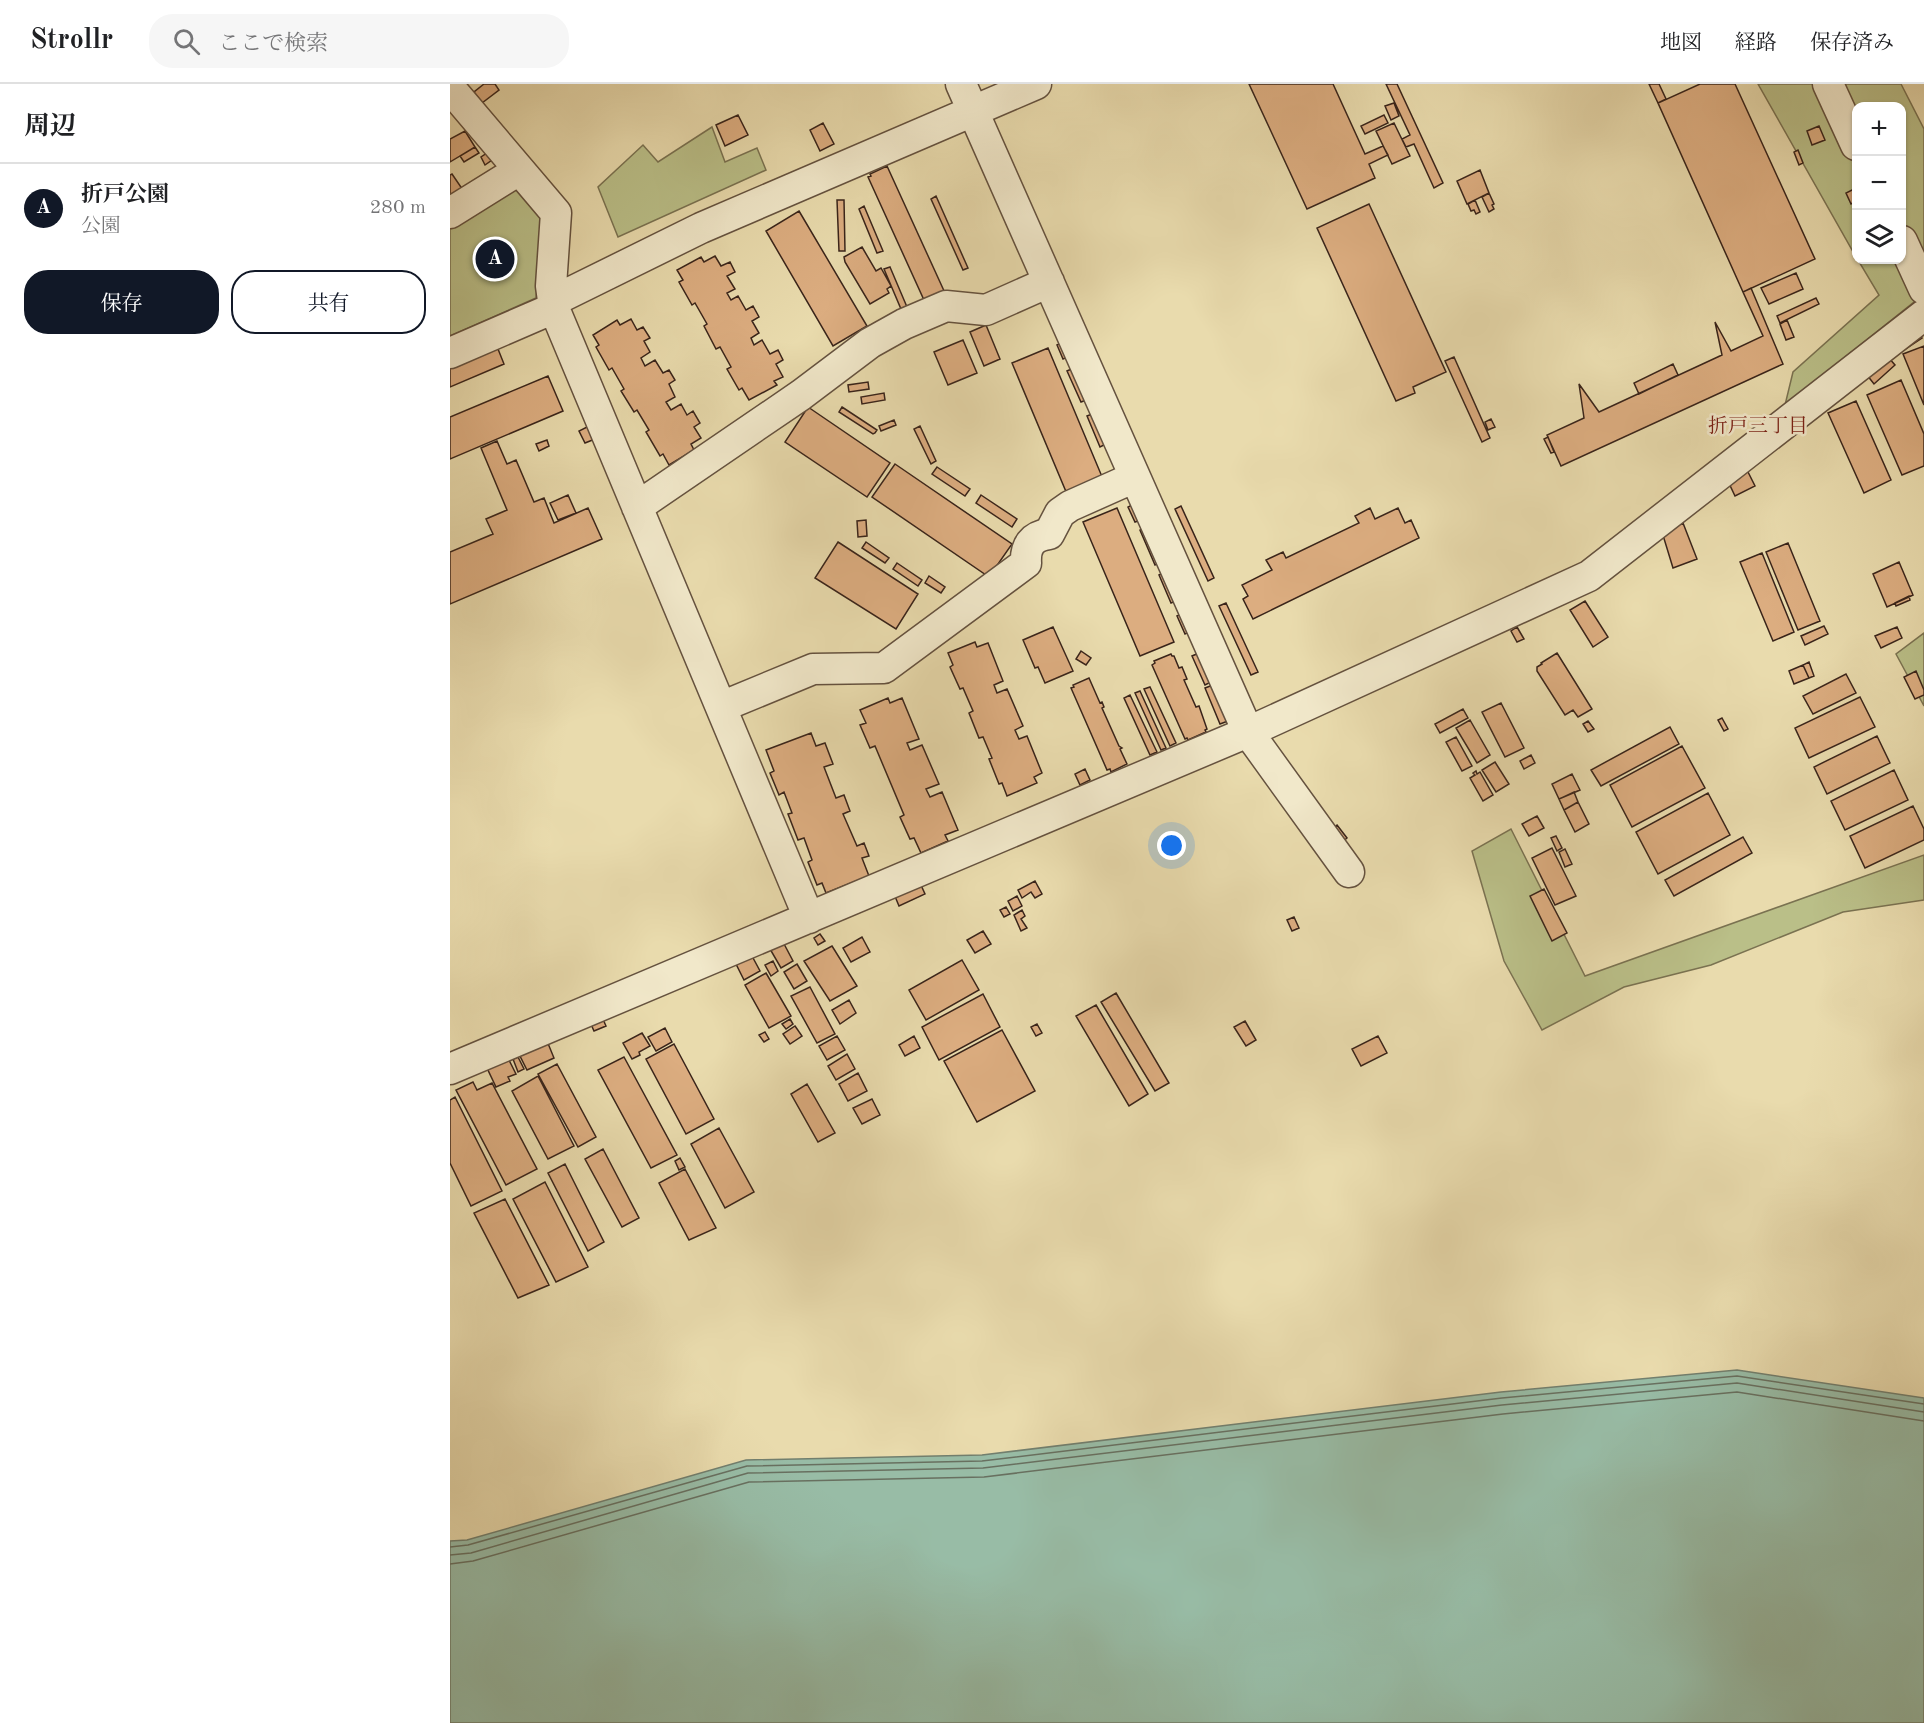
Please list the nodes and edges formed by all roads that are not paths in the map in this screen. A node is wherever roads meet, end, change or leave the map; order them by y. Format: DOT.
graph roads {
  1 [pos="961,84"];
  2 [pos="1036,84"];
  3 [pos="1828,84"];
  4 [pos="455,104"];
  5 [pos="973,112"];
  6 [pos="1852,134"];
  7 [pos="519,170"];
  8 [pos="450,213"];
  9 [pos="1906,250"];
  10 [pos="1049,282"];
  11 [pos="1924,289"];
  12 [pos="553,305"];
  13 [pos="1924,315"];
  14 [pos="450,353"];
  15 [pos="1135,477"];
  16 [pos="637,507"];
  17 [pos="721,707"];
  18 [pos="1248,732"];
  19 [pos="1349,872"];
  20 [pos="809,918"];
  21 [pos="450,1070"];
  1 -- 5 [label="street"];
  2 -- 5 [label="street"];
  3 -- 6 [label="street"];
  4 -- 7 [label="street"];
  5 -- 10 [label="street"];
  5 -- 12 [label="street"];
  7 -- 8 [label="street"];
  7 -- 12 [label="street"];
  9 -- 11 [label="street"];
  10 -- 15 [label="street"];
  10 -- 16 [label="street"];
  12 -- 14 [label="street"];
  12 -- 16 [label="street"];
  13 -- 18 [label="street"];
  15 -- 17 [label="street"];
  15 -- 18 [label="street"];
  16 -- 17 [label="street"];
  17 -- 20 [label="street"];
  18 -- 19 [label="street"];
  18 -- 20 [label="street"];
  20 -- 21 [label="street"];
}
